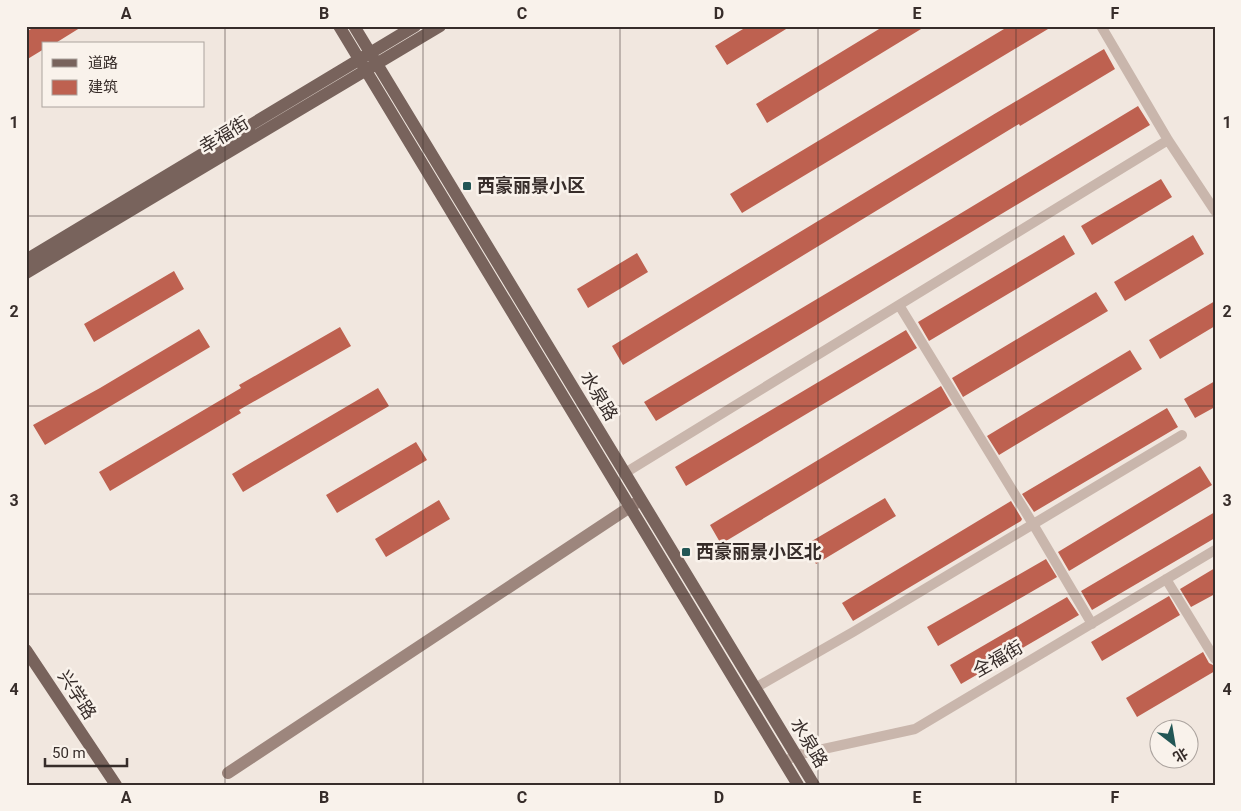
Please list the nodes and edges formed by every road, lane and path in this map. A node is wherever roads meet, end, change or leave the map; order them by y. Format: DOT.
graph roads {
  1 [pos="339,26"];
  2 [pos="354,26"];
  3 [pos="415,26"];
  4 [pos="440,26"];
  5 [pos="1101,26"];
  6 [pos="368,62"];
  7 [pos="1168,140"];
  8 [pos="1215,211"];
  9 [pos="26,260"];
  10 [pos="26,273"];
  11 [pos="899,305"];
  12 [pos="1182,435"];
  13 [pos="625,473"];
  14 [pos="641,499"];
  15 [pos="629,507"];
  16 [pos="1033,524"];
  17 [pos="1215,550"];
  18 [pos="1166,579"];
  19 [pos="1092,624"];
  20 [pos="26,650"];
  21 [pos="1215,659"];
  22 [pos="755,688"];
  23 [pos="796,755"];
  24 [pos="784,762"];
  25 [pos="228,773"];
  26 [pos="116,785"];
  27 [pos="798,785"];
  28 [pos="814,785"];
  1 -- 6 [label="main road, 水泉路"];
  2 -- 6 [label="main road, 水泉路"];
  3 -- 6 [label="main road, 幸福街"];
  4 -- 6 [label="main road, 幸福街"];
  5 -- 7 [label="street"];
  6 -- 9 [label="main road, 幸福街"];
  6 -- 10 [label="main road, 幸福街"];
  6 -- 13 [label="main road, 水泉路"];
  6 -- 15 [label="main road, 水泉路"];
  7 -- 8 [label="street"];
  7 -- 11 [label="street"];
  11 -- 13 [label="street"];
  11 -- 16 [label="street"];
  12 -- 16 [label="street"];
  13 -- 14 [label="main road, 水泉路"];
  14 -- 15 [label="street"];
  14 -- 22 [label="main road, 水泉路"];
  15 -- 24 [label="main road, 水泉路"];
  15 -- 25 [label="street"];
  16 -- 19 [label="street"];
  16 -- 22 [label="street"];
  17 -- 18 [label="street, 全福街"];
  18 -- 19 [label="street, 全福街"];
  18 -- 21 [label="street"];
  19 -- 23 [label="street, 全福街"];
  20 -- 26 [label="main road, 兴学路"];
  22 -- 23 [label="main road, 水泉路"];
  23 -- 24 [label="street, 全福街"];
  23 -- 28 [label="main road, 水泉路"];
  24 -- 27 [label="main road, 水泉路"];
}
